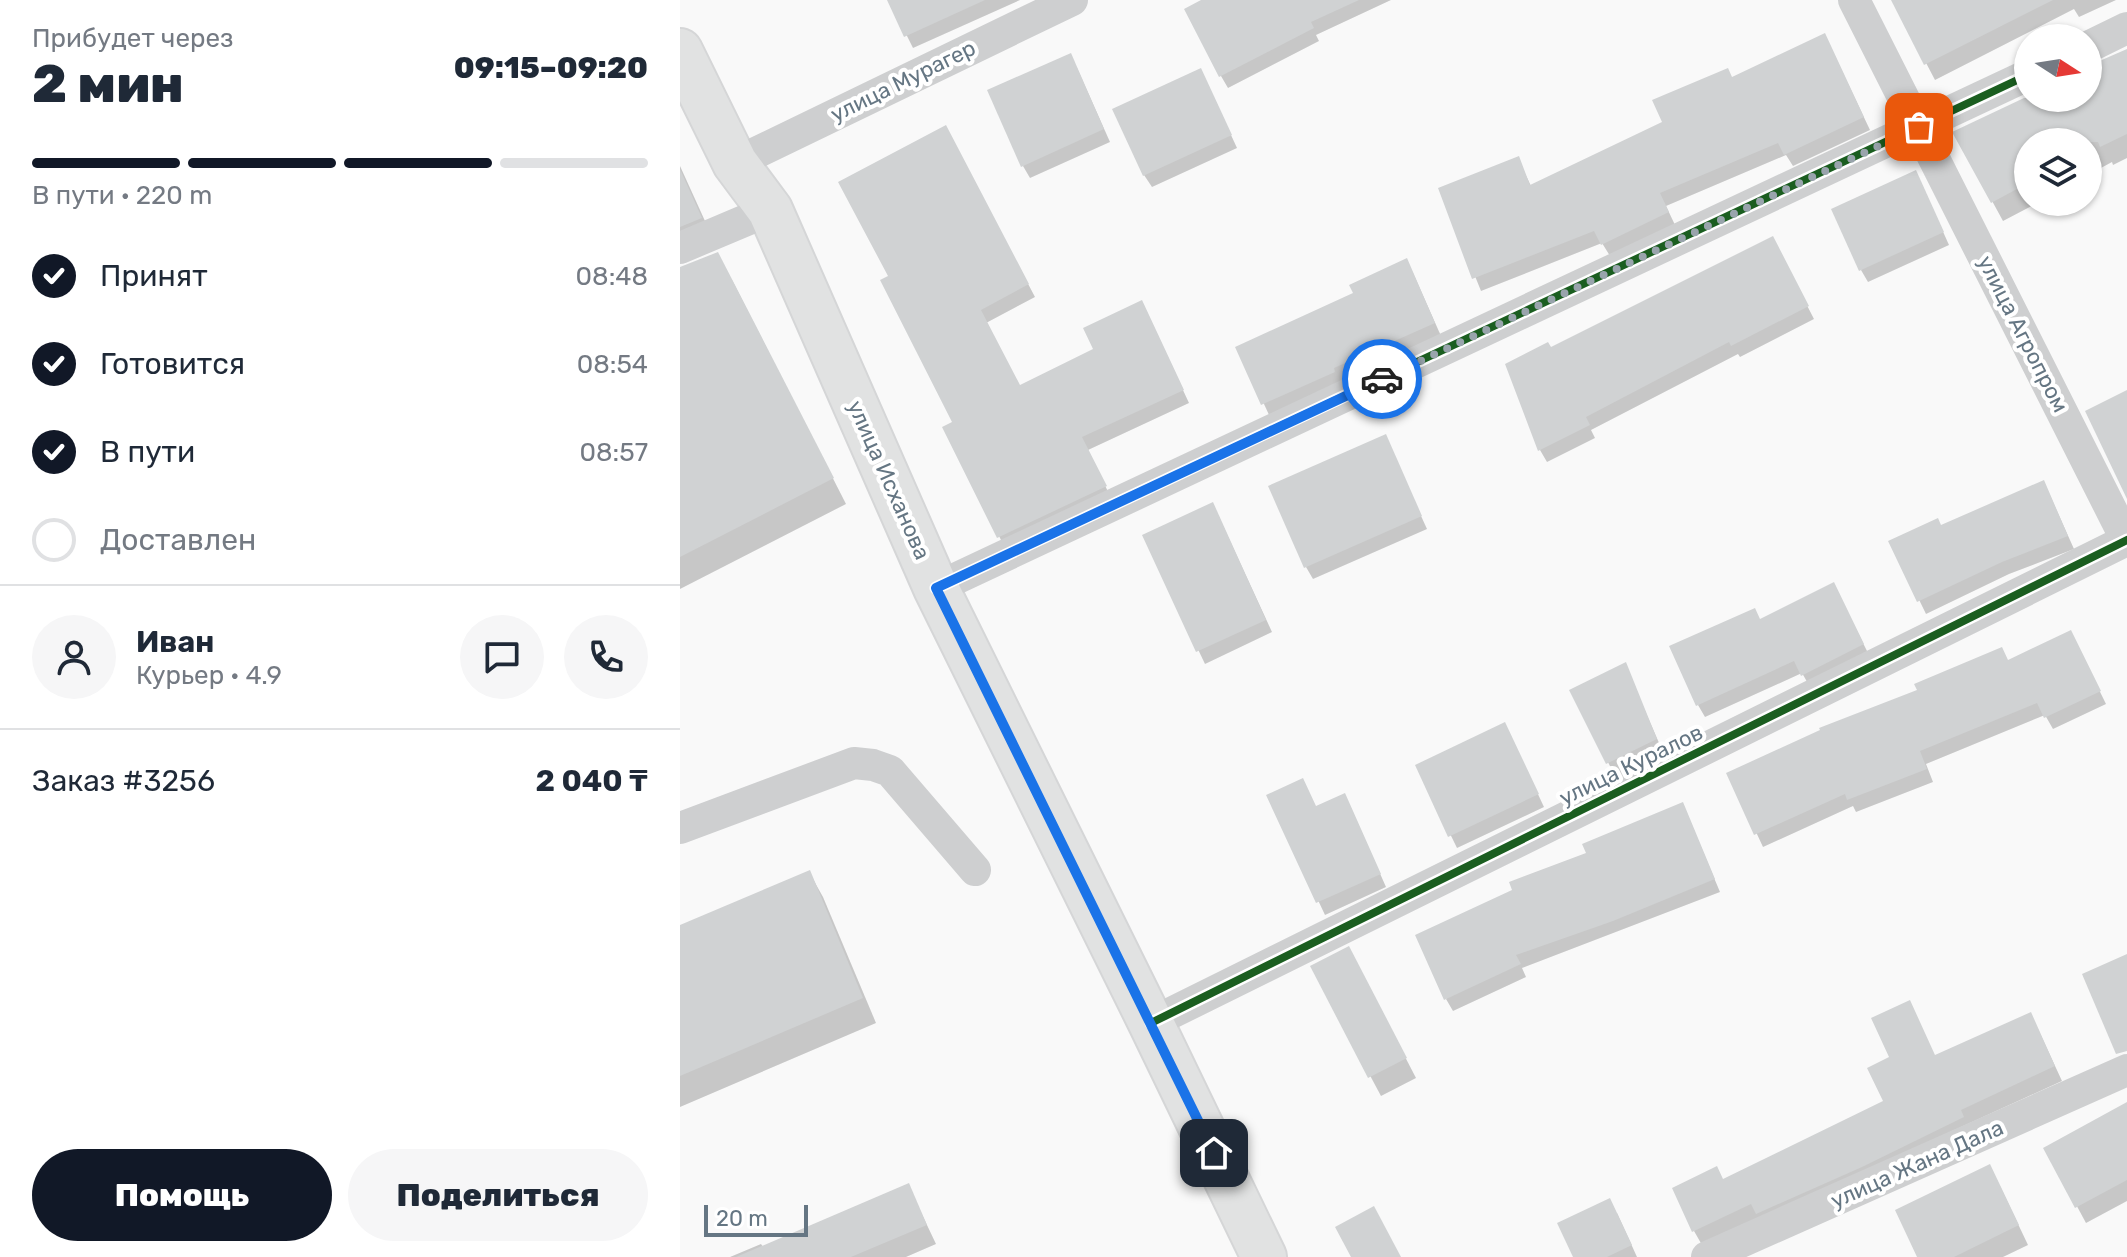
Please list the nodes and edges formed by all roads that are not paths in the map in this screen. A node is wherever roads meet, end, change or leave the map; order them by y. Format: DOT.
graph roads {
  1 [pos="1072,0"];
  2 [pos="1854,0"];
  3 [pos="2127,28"];
  4 [pos="2102,40"];
  5 [pos="680,51"];
  6 [pos="2014,82"];
  7 [pos="1919,127"];
  8 [pos="735,163"];
  9 [pos="770,210"];
  10 [pos="680,248"];
  11 [pos="2127,541"];
  12 [pos="936,588"];
  13 [pos="680,828"];
  14 [pos="975,870"];
  15 [pos="1151,1023"];
  16 [pos="2127,1070"];
  17 [pos="1264,1257"];
  18 [pos="1707,1257"];
  1 -- 8 [label="street, улица Мурагер"];
  2 -- 7 [label="street, улица Агропром"];
  3 -- 4 [label="street"];
  5 -- 8 [label="main road, улица Исханова"];
  6 -- 7 [label="street"];
  7 -- 11 [label="street, улица Агропром"];
  7 -- 12 [label="street"];
  8 -- 9 [label="main road, улица Исханова"];
  9 -- 10 [label="street"];
  9 -- 12 [label="main road, улица Исханова"];
  11 -- 15 [label="street, улица Куралов"];
  12 -- 15 [label="main road, улица Исханова"];
  13 -- 14 [label="street"];
  15 -- 17 [label="main road, улица Исханова"];
  16 -- 18 [label="street, улица Жана Дала"];
}
